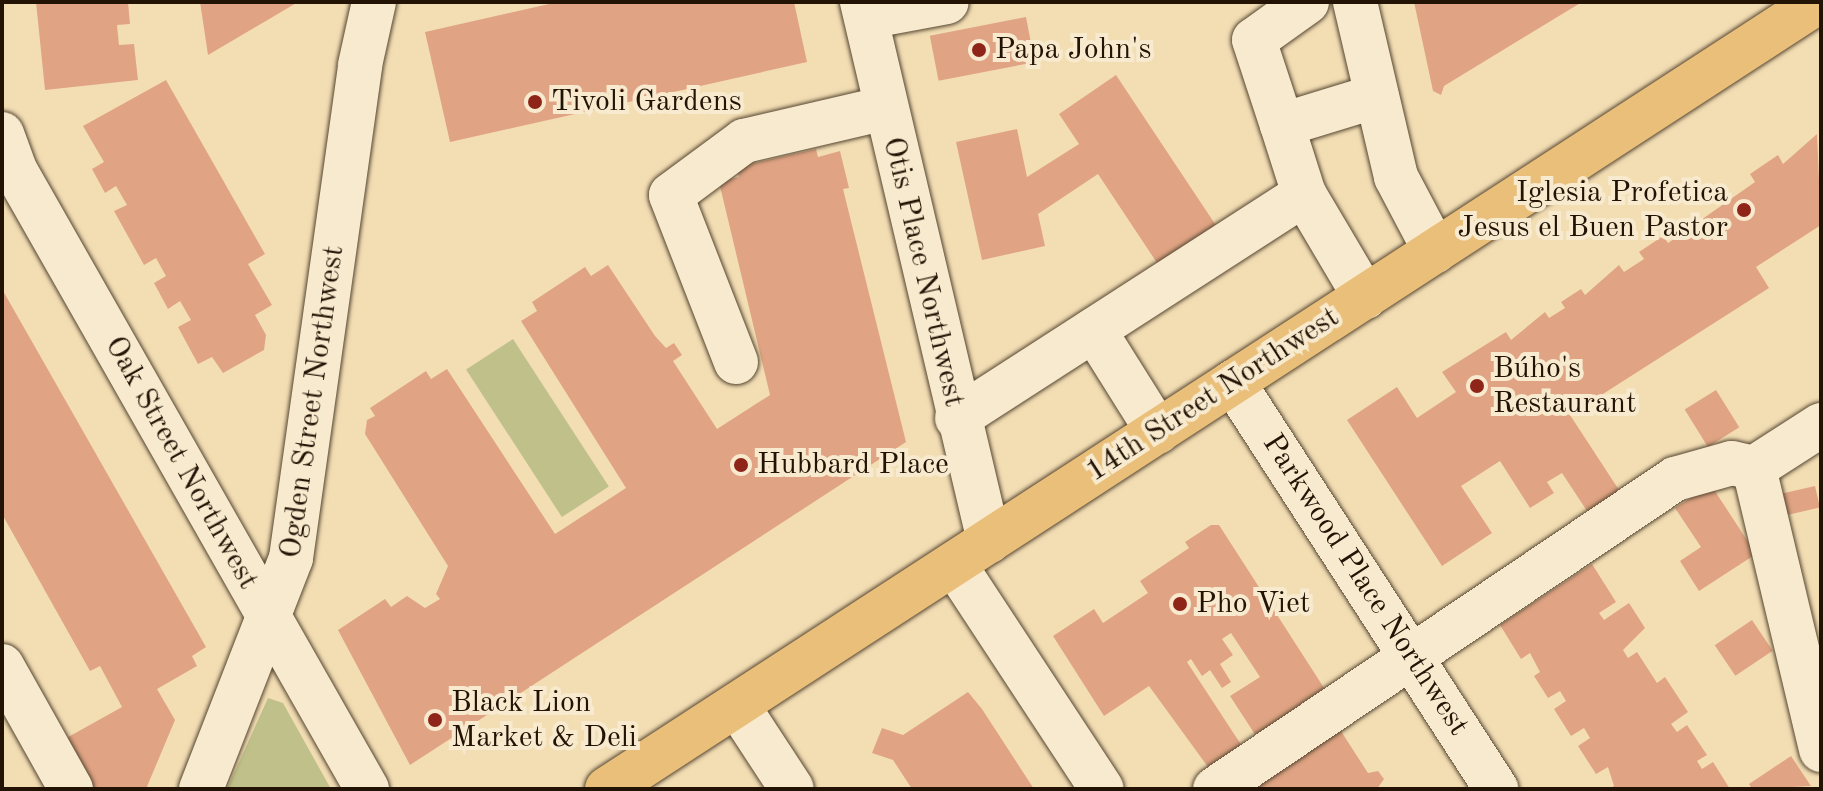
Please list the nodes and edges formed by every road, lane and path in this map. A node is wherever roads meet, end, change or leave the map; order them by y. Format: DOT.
graph roads {
  1 [pos="374,2"];
  2 [pos="947,2"];
  3 [pos="1307,2"];
  4 [pos="1355,2"];
  5 [pos="1818,2"];
  6 [pos="864,10"];
  7 [pos="1377,96"];
  8 [pos="886,108"];
  9 [pos="1282,125"];
  10 [pos="2,134"];
  11 [pos="1304,194"];
  12 [pos="1435,251"];
  13 [pos="1365,297"];
  14 [pos="1094,330"];
  15 [pos="736,362"];
  16 [pos="1233,382"];
  17 [pos="957,418"];
  18 [pos="1821,425"];
  19 [pos="1158,432"];
  20 [pos="1754,468"];
  21 [pos="971,553"];
  22 [pos="269,620"];
  23 [pos="1413,660"];
  24 [pos="2,666"];
  25 [pos="737,705"];
  26 [pos="1821,750"];
  27 [pos="71,789"];
  28 [pos="201,789"];
  29 [pos="367,789"];
  30 [pos="607,789"];
  31 [pos="792,789"];
  32 [pos="1102,789"];
  33 [pos="1215,789"];
  34 [pos="1496,789"];
  1 -- 22 [label="street, Ogden Street Northwest"];
  2 -- 6 [label="street"];
  3 -- 9 [label="street"];
  4 -- 7 [label="street"];
  5 -- 12 [label="main road, 14th Street Northwest"];
  6 -- 8 [label="street, Otis Place Northwest"];
  7 -- 9 [label="street"];
  7 -- 12 [label="street"];
  8 -- 15 [label="street"];
  8 -- 17 [label="street, Otis Place Northwest"];
  9 -- 11 [label="street"];
  10 -- 22 [label="street, Oak Street Northwest"];
  11 -- 13 [label="street"];
  11 -- 14 [label="street"];
  12 -- 13 [label="main road, 14th Street Northwest"];
  13 -- 16 [label="main road, 14th Street Northwest"];
  14 -- 17 [label="street"];
  14 -- 19 [label="street"];
  16 -- 19 [label="main road, 14th Street Northwest"];
  16 -- 23 [label="street, Parkwood Place Northwest"];
  17 -- 21 [label="street, Otis Place Northwest"];
  18 -- 20 [label="street"];
  19 -- 21 [label="main road, 14th Street Northwest"];
  20 -- 23 [label="street"];
  20 -- 26 [label="street"];
  21 -- 25 [label="main road, 14th Street Northwest"];
  21 -- 32 [label="street, Otis Place Northwest"];
  22 -- 28 [label="street, Ogden Street Northwest"];
  22 -- 29 [label="street, Oak Street Northwest"];
  23 -- 33 [label="street"];
  23 -- 34 [label="street, Parkwood Place Northwest"];
  24 -- 27 [label="street"];
  25 -- 30 [label="main road, 14th Street Northwest"];
  25 -- 31 [label="street"];
}
